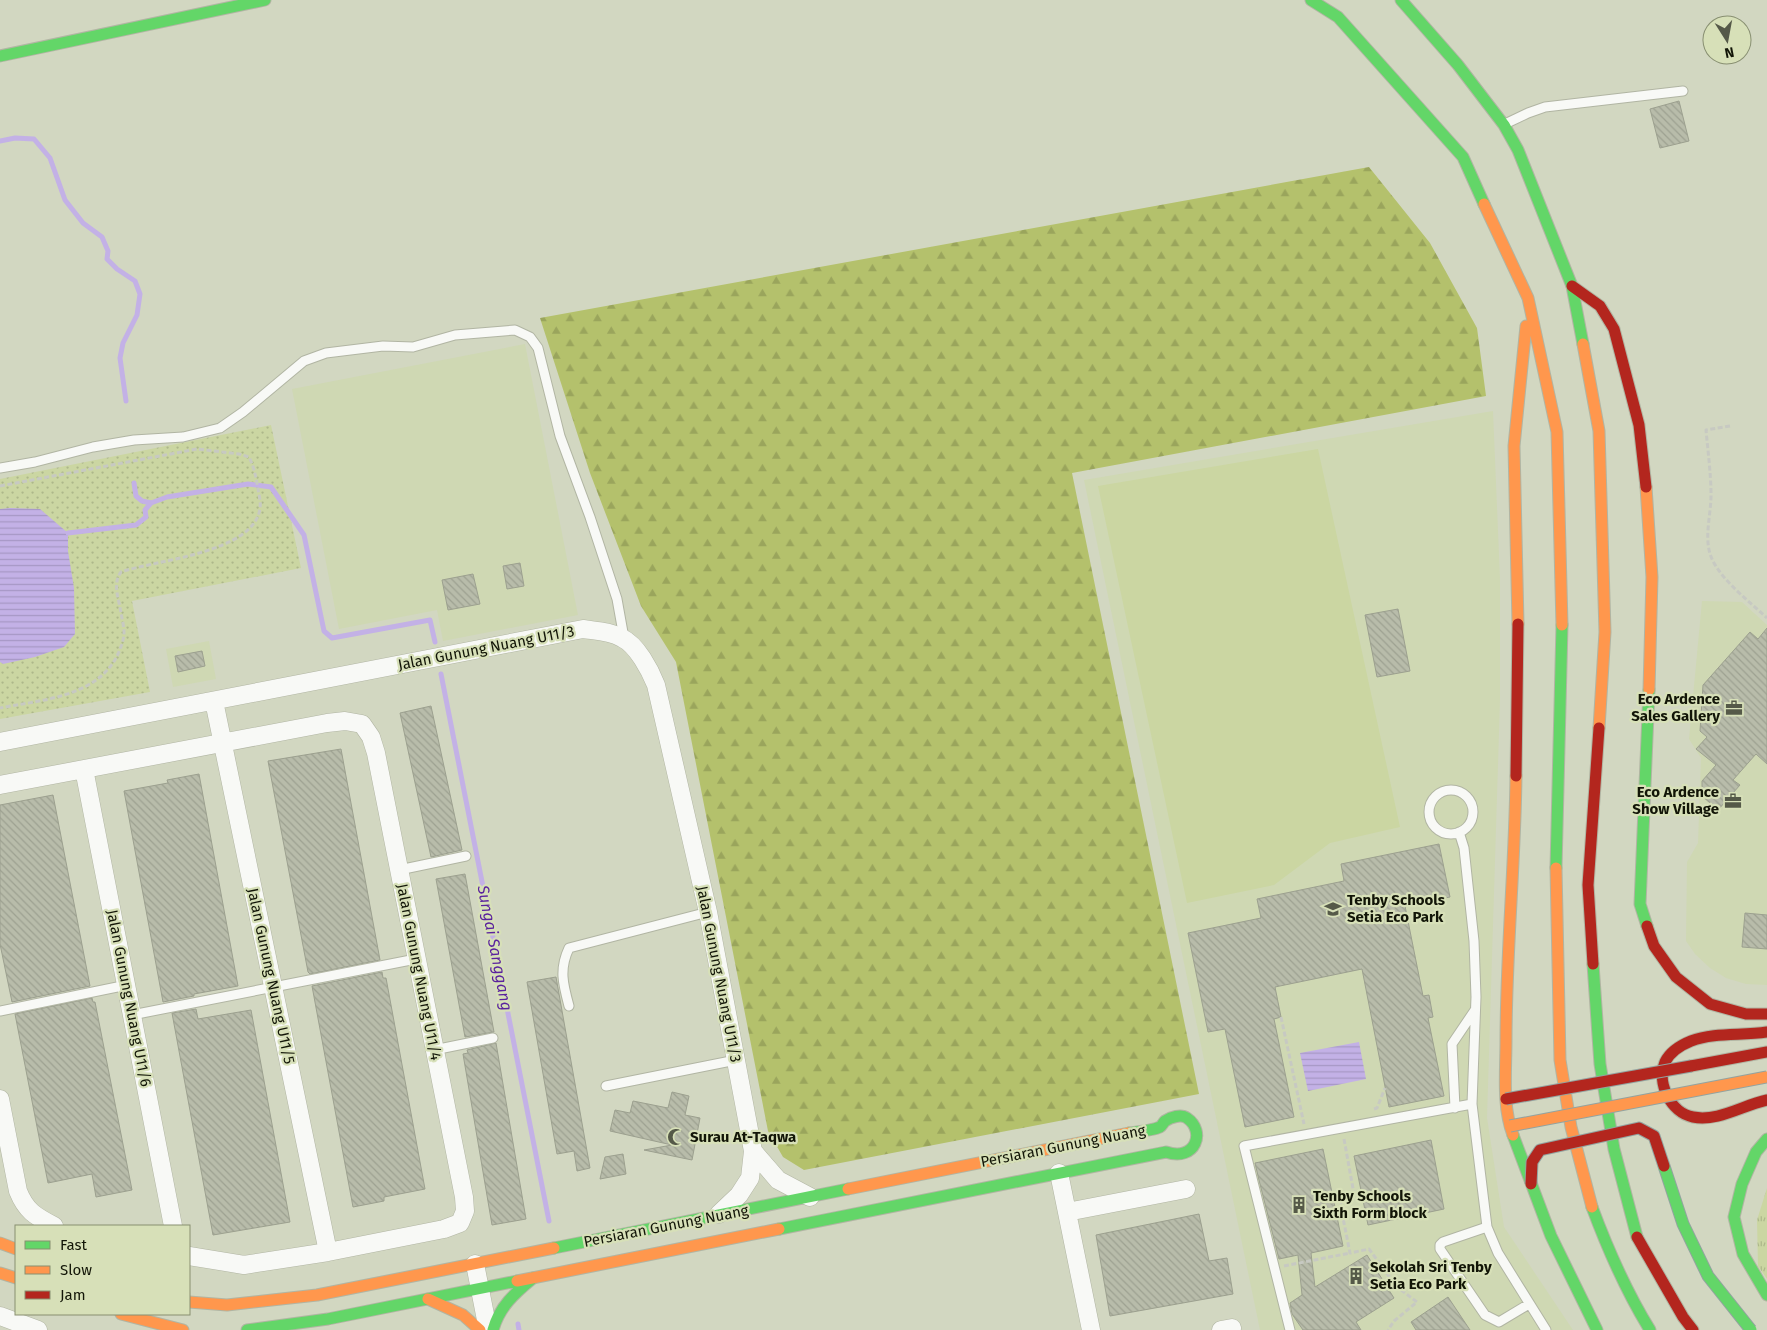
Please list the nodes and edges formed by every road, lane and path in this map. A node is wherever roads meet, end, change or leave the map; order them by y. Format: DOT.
graph roads {
  1 [pos="265,0"];
  2 [pos="1311,0"];
  3 [pos="1401,0"];
  4 [pos="0,56"];
  5 [pos="1683,91"];
  6 [pos="1504,124"];
  7 [pos="1572,286"];
  8 [pos="1528,298"];
  9 [pos="1730,426"];
  10 [pos="0,468"];
  11 [pos="0,486"];
  12 [pos="1767,618"];
  13 [pos="624,638"];
  14 [pos="214,700"];
  15 [pos="0,708"];
  16 [pos="0,742"];
  17 [pos="222,743"];
  18 [pos="84,769"];
  19 [pos="0,785"];
  20 [pos="1459,832"];
  21 [pos="466,856"];
  22 [pos="399,870"];
  23 [pos="708,912"];
  24 [pos="416,959"];
  25 [pos="127,985"];
  26 [pos="273,987"];
  27 [pos="569,1006"];
  28 [pos="1476,1009"];
  29 [pos="0,1011"];
  30 [pos="1767,1014"];
  31 [pos="132,1015"];
  32 [pos="1281,1017"];
  33 [pos="1767,1032"];
  34 [pos="493,1038"];
  35 [pos="434,1050"];
  36 [pos="1767,1052"];
  37 [pos="736,1060"];
  38 [pos="1767,1077"];
  39 [pos="606,1086"];
  40 [pos="1385,1088"];
  41 [pos="0,1099"];
  42 [pos="1506,1099"];
  43 [pos="1767,1100"];
  44 [pos="1472,1104"];
  45 [pos="1456,1108"];
  46 [pos="1368,1111"];
  47 [pos="1312,1123"];
  48 [pos="1510,1126"];
  49 [pos="1342,1128"];
  50 [pos="1767,1139"];
  51 [pos="753,1151"];
  52 [pos="1059,1173"];
  53 [pos="1532,1184"];
  54 [pos="1186,1188"];
  55 [pos="810,1197"];
  56 [pos="1067,1212"];
  57 [pos="717,1215"];
  58 [pos="52,1225"];
  59 [pos="173,1225"];
  60 [pos="1487,1227"];
  61 [pos="0,1244"];
  62 [pos="15,1249"];
  63 [pos="328,1252"];
  64 [pos="1350,1253"];
  65 [pos="190,1256"];
  66 [pos="475,1264"];
  67 [pos="1274,1268"];
  68 [pos="0,1273"];
  69 [pos="15,1278"];
  70 [pos="533,1278"];
  71 [pos="480,1288"];
  72 [pos="1767,1295"];
  73 [pos="428,1299"];
  74 [pos="190,1302"];
  75 [pos="1529,1304"];
  76 [pos="125,1315"];
  77 [pos="0,1316"];
  78 [pos="1501,1326"];
  79 [pos="38,1330"];
  80 [pos="183,1330"];
  81 [pos="247,1330"];
  82 [pos="480,1330"];
  83 [pos="488,1330"];
  84 [pos="493,1330"];
  85 [pos="1090,1330"];
  86 [pos="1290,1330"];
  87 [pos="1388,1330"];
  88 [pos="1546,1330"];
  89 [pos="1597,1330"];
  90 [pos="1650,1330"];
  91 [pos="1693,1330"];
  92 [pos="1751,1330"];
  1 -- 4 [label="main road"];
  2 -- 8 [label="main road"];
  3 -- 6 [label="main road"];
  5 -- 6 [label="lane"];
  6 -- 7 [label="main road"];
  7 -- 30 [label="main road"];
  7 -- 91 [label="main road"];
  8 -- 42 [label="main road"];
  8 -- 90 [label="main road"];
  9 -- 12 [label="path"];
  10 -- 13 [label="lane"];
  11 -- 15 [label="path"];
  13 -- 14 [label="street, Jalan Gunung Nuang U11/3"];
  13 -- 23 [label="street, Jalan Gunung Nuang U11/3"];
  14 -- 16 [label="street, Jalan Gunung Nuang U11/3"];
  14 -- 17 [label="street, Jalan Gunung Nuang U11/5"];
  17 -- 18 [label="street"];
  17 -- 22 [label="street, Jalan Gunung Nuang U11/4"];
  17 -- 26 [label="street, Jalan Gunung Nuang U11/5"];
  18 -- 19 [label="street"];
  18 -- 25 [label="street, Jalan Gunung Nuang U11/6"];
  20 -- 20 [label="lane"];
  20 -- 28 [label="lane"];
  21 -- 22 [label="lane"];
  22 -- 24 [label="street, Jalan Gunung Nuang U11/4"];
  23 -- 27 [label="lane"];
  23 -- 37 [label="street, Jalan Gunung Nuang U11/3"];
  24 -- 26 [label="lane"];
  24 -- 35 [label="street, Jalan Gunung Nuang U11/4"];
  25 -- 29 [label="lane"];
  25 -- 31 [label="street, Jalan Gunung Nuang U11/6"];
  26 -- 31 [label="lane"];
  26 -- 63 [label="street, Jalan Gunung Nuang U11/5"];
  28 -- 44 [label="lane"];
  28 -- 45 [label="lane"];
  31 -- 59 [label="street, Jalan Gunung Nuang U11/6"];
  32 -- 47 [label="path"];
  33 -- 43 [label="main road"];
  34 -- 35 [label="lane"];
  35 -- 63 [label="street, Jalan Gunung Nuang U11/4"];
  36 -- 42 [label="main road, bridge"];
  37 -- 39 [label="lane"];
  37 -- 51 [label="street, Jalan Gunung Nuang U11/3"];
  38 -- 48 [label="main road, bridge"];
  40 -- 46 [label="path"];
  41 -- 58 [label="street"];
  42 -- 48 [label="main road"];
  44 -- 45 [label="lane"];
  44 -- 60 [label="lane"];
  45 -- 49 [label="lane"];
  48 -- 53 [label="main road, bridge"];
  49 -- 64 [label="path"];
  49 -- 67 [label="lane"];
  50 -- 72 [label="main road"];
  51 -- 55 [label="street"];
  51 -- 57 [label="street, Jalan Gunung Nuang U11/3"];
  52 -- 55 [label="main road, Persiaran Gunung Nuang"];
  52 -- 56 [label="street"];
  52 -- 70 [label="main road, Persiaran Gunung Nuang"];
  53 -- 89 [label="main road"];
  53 -- 92 [label="main road, bridge"];
  54 -- 56 [label="street"];
  55 -- 57 [label="main road, Persiaran Gunung Nuang"];
  56 -- 85 [label="street"];
  57 -- 66 [label="main road, Persiaran Gunung Nuang"];
  60 -- 75 [label="lane"];
  60 -- 78 [label="lane"];
  61 -- 62 [label="main road"];
  63 -- 65 [label="street"];
  64 -- 67 [label="path"];
  64 -- 87 [label="path"];
  66 -- 71 [label="street"];
  66 -- 74 [label="main road, Persiaran Gunung Nuang"];
  67 -- 86 [label="lane"];
  68 -- 69 [label="main road"];
  70 -- 71 [label="main road, Persiaran Gunung Nuang"];
  70 -- 84 [label="main road"];
  71 -- 73 [label="main road, Persiaran Gunung Nuang"];
  71 -- 83 [label="street"];
  73 -- 81 [label="main road, Persiaran Gunung Nuang"];
  73 -- 82 [label="main road"];
  75 -- 78 [label="lane"];
  75 -- 88 [label="lane"];
  76 -- 80 [label="main road"];
  77 -- 79 [label="street"];
}
